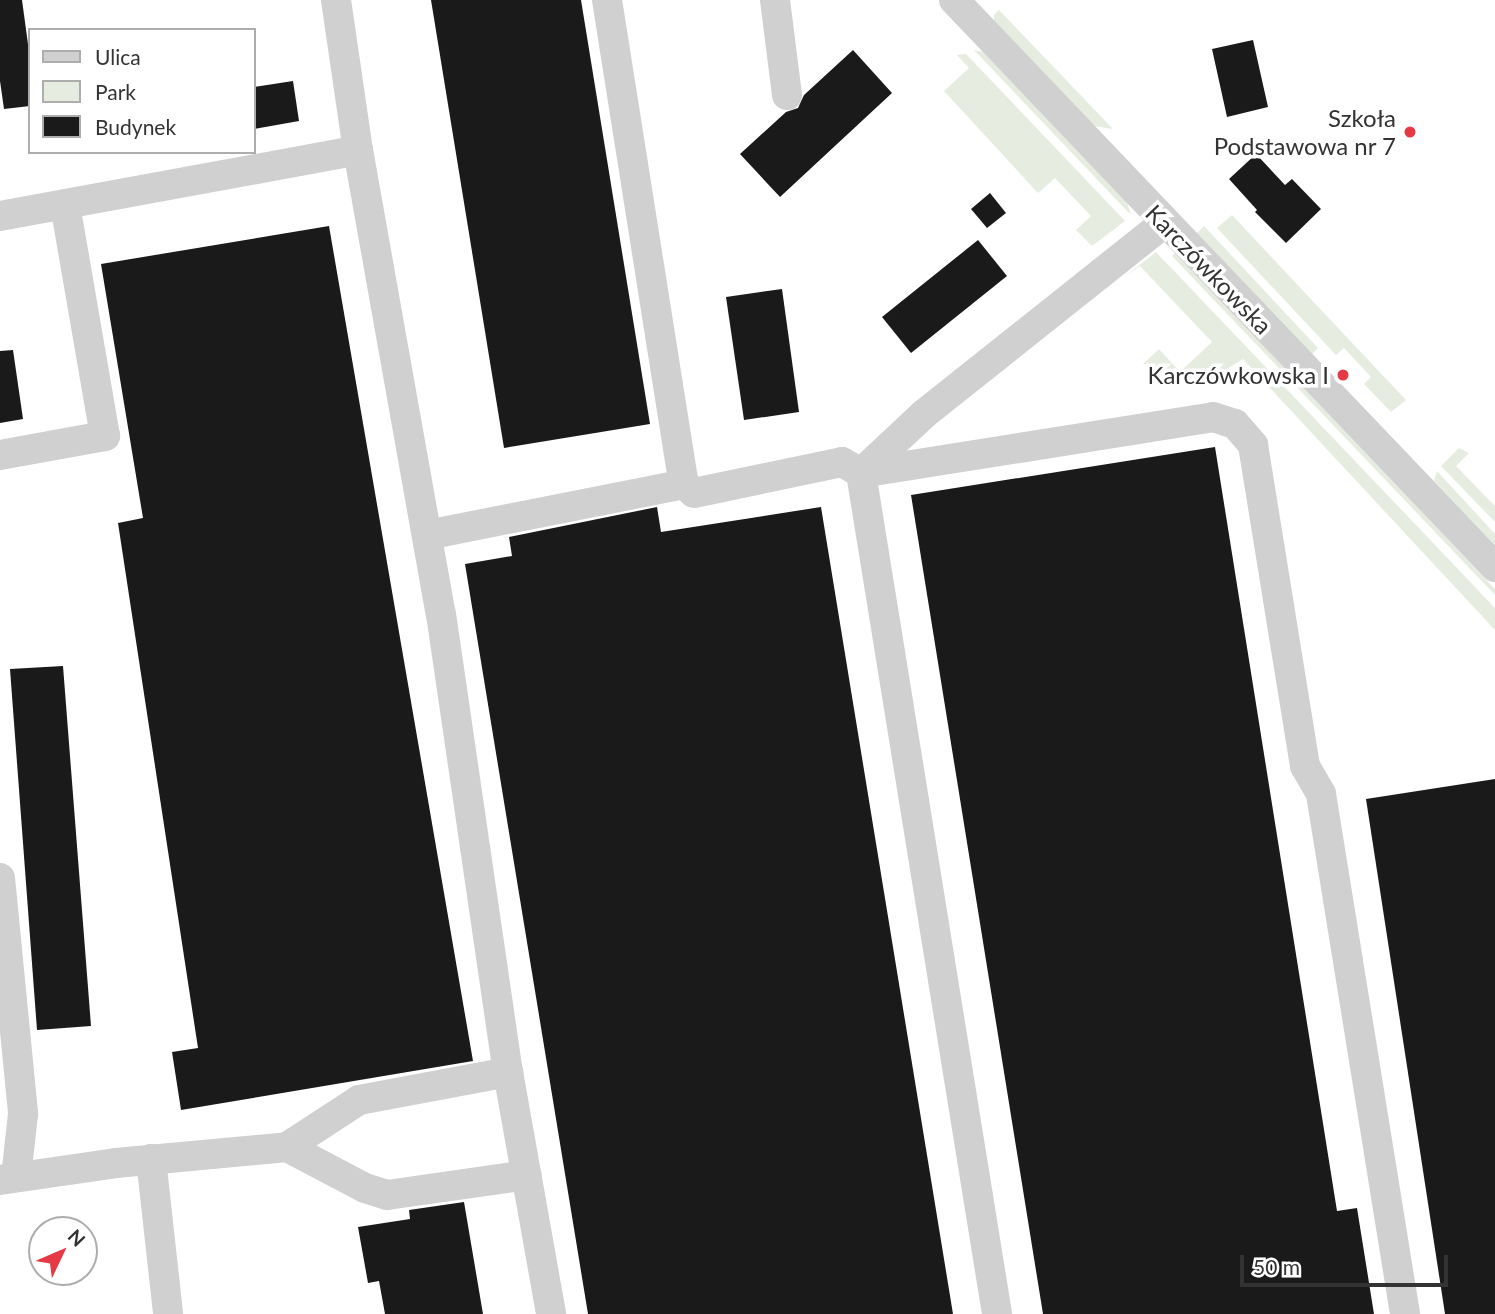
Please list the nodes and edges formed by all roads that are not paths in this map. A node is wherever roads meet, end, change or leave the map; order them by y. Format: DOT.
graph roads {
  1 [pos="336,0"];
  2 [pos="607,0"];
  3 [pos="775,0"];
  4 [pos="954,0"];
  5 [pos="787,95"];
  6 [pos="358,150"];
  7 [pos="65,204"];
  8 [pos="0,216"];
  9 [pos="1164,223"];
  10 [pos="0,454"];
  11 [pos="860,473"];
  12 [pos="684,484"];
  13 [pos="427,536"];
  14 [pos="1495,567"];
  15 [pos="0,878"];
  16 [pos="8,1033"];
  17 [pos="508,1072"];
  18 [pos="12,1117"];
  19 [pos="287,1147"];
  20 [pos="152,1159"];
  21 [pos="527,1175"];
  22 [pos="8,1179"];
  23 [pos="168,1314"];
  24 [pos="551,1314"];
  25 [pos="997,1314"];
  26 [pos="1405,1314"];
  1 -- 6 [label="street"];
  2 -- 12 [label="street"];
  3 -- 5 [label="street"];
  4 -- 9 [label="street, Karczówkowska"];
  6 -- 7 [label="street"];
  6 -- 13 [label="street"];
  7 -- 8 [label="street"];
  7 -- 10 [label="street"];
  9 -- 11 [label="street"];
  9 -- 14 [label="street, Karczówkowska"];
  11 -- 12 [label="street"];
  11 -- 25 [label="street"];
  11 -- 26 [label="street"];
  12 -- 13 [label="street"];
  13 -- 17 [label="street"];
  15 -- 16 [label="street"];
  16 -- 18 [label="street"];
  17 -- 19 [label="street"];
  17 -- 21 [label="street"];
  18 -- 22 [label="street"];
  19 -- 20 [label="street"];
  19 -- 21 [label="street"];
  20 -- 22 [label="street"];
  20 -- 23 [label="street"];
  21 -- 24 [label="street"];
}
